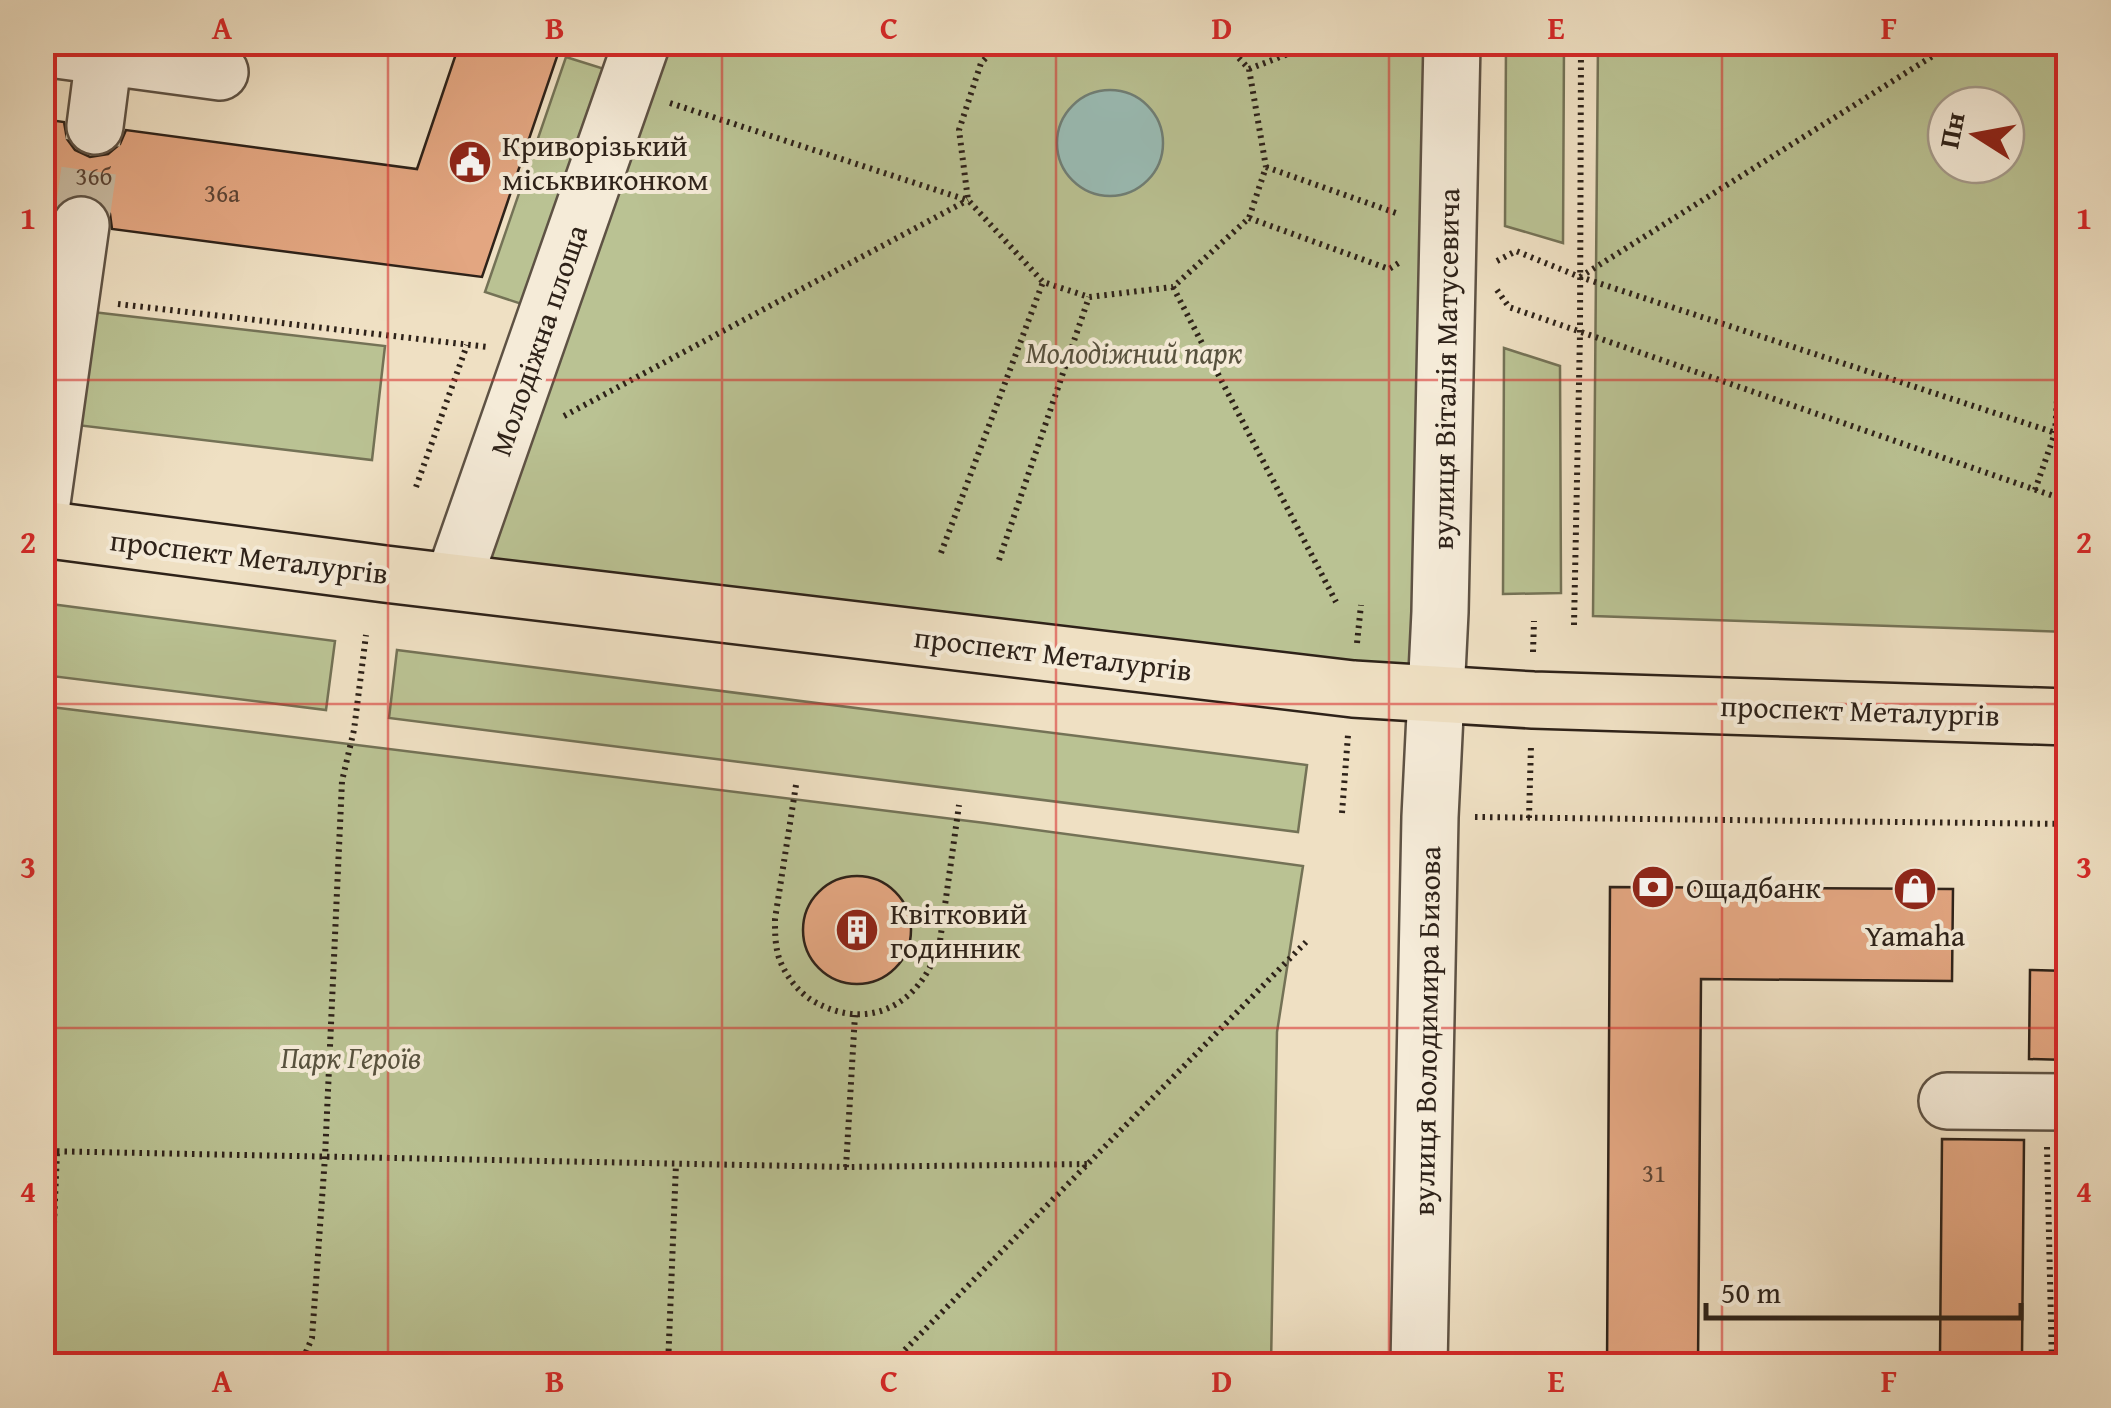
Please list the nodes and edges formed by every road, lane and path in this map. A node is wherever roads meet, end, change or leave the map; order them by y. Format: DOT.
graph roads {
  1 [pos="1001,42"];
  2 [pos="1224,42"];
  3 [pos="1319,42"];
  4 [pos="1452,42"];
  5 [pos="1581,42"];
  6 [pos="1955,42"];
  7 [pos="42,48"];
  8 [pos="104,56"];
  9 [pos="634,66"];
  10 [pos="1249,69"];
  11 [pos="220,72"];
  12 [pos="94,126"];
  13 [pos="1266,167"];
  14 [pos="968,200"];
  15 [pos="2068,215"];
  16 [pos="1249,218"];
  17 [pos="81,224"];
  18 [pos="1450,258"];
  19 [pos="1580,277"];
  20 [pos="1043,282"];
  21 [pos="1173,287"];
  22 [pos="1089,298"];
  23 [pos="71,299"];
  24 [pos="1580,334"];
  25 [pos="467,345"];
  26 [pos="534,351"];
  27 [pos="2055,433"];
  28 [pos="2068,437"];
  29 [pos="500,450"];
  30 [pos="416,487"];
  31 [pos="2036,490"];
  32 [pos="2068,502"];
  33 [pos="42,503"];
  34 [pos="42,529"];
  35 [pos="941,553"];
  36 [pos="999,560"];
  37 [pos="453,580"];
  38 [pos="1336,602"];
  39 [pos="1574,625"];
  40 [pos="366,635"];
  41 [pos="1437,696"];
  42 [pos="2068,716"];
  43 [pos="1346,759"];
  44 [pos="796,785"];
  45 [pos="959,805"];
  46 [pos="1342,813"];
  47 [pos="1476,817"];
  48 [pos="2068,824"];
  49 [pos="1306,942"];
  50 [pos="855,1015"];
  51 [pos="1946,1101"];
  52 [pos="2057,1102"];
  53 [pos="42,1151"];
  54 [pos="58,1152"];
  55 [pos="325,1157"];
  56 [pos="676,1164"];
  57 [pos="1087,1164"];
  58 [pos="846,1168"];
  59 [pos="48,1366"];
  60 [pos="300,1366"];
  61 [pos="668,1366"];
  62 [pos="888,1366"];
  63 [pos="1419,1366"];
  64 [pos="2052,1366"];
  1 -- 14 [label="path"];
  2 -- 10 [label="path"];
  3 -- 10 [label="path"];
  4 -- 18 [label="street, вулиця Віталія Матусевича"];
  5 -- 19 [label="path"];
  6 -- 19 [label="path"];
  7 -- 8 [label="street"];
  8 -- 11 [label="street"];
  8 -- 12 [label="street"];
  9 -- 14 [label="path"];
  9 -- 26 [label="street, Молодіжна площа"];
  10 -- 13 [label="path"];
  13 -- 16 [label="path"];
  13 -- 18 [label="path"];
  14 -- 20 [label="path"];
  14 -- 29 [label="path"];
  15 -- 27 [label="path"];
  16 -- 18 [label="path"];
  16 -- 21 [label="path"];
  17 -- 23 [label="street"];
  18 -- 19 [label="path"];
  18 -- 24 [label="path"];
  18 -- 41 [label="street, вулиця Віталія Матусевича"];
  19 -- 24 [label="path"];
  19 -- 27 [label="path"];
  20 -- 22 [label="path"];
  20 -- 35 [label="path"];
  21 -- 22 [label="path"];
  21 -- 38 [label="path"];
  22 -- 36 [label="path"];
  23 -- 25 [label="path"];
  23 -- 33 [label="street"];
  24 -- 31 [label="path"];
  24 -- 39 [label="path"];
  25 -- 26 [label="path"];
  25 -- 30 [label="path"];
  26 -- 29 [label="street, Молодіжна площа"];
  27 -- 28 [label="path"];
  27 -- 31 [label="path"];
  29 -- 37 [label="street, Молодіжна площа"];
  31 -- 32 [label="path"];
  34 -- 37 [label="main road, проспект Металургів"];
  37 -- 41 [label="main road, проспект Металургів"];
  40 -- 55 [label="path"];
  41 -- 42 [label="main road, проспект Металургів"];
  41 -- 63 [label="street, вулиця Володимира Бизова"];
  43 -- 46 [label="path"];
  44 -- 50 [label="path"];
  45 -- 50 [label="path"];
  47 -- 48 [label="path"];
  49 -- 57 [label="path"];
  50 -- 58 [label="path"];
  51 -- 52 [label="street"];
  52 -- 64 [label="path"];
  53 -- 54 [label="path"];
  54 -- 55 [label="path"];
  54 -- 59 [label="path"];
  55 -- 56 [label="path"];
  55 -- 60 [label="path"];
  56 -- 58 [label="path"];
  56 -- 61 [label="path"];
  57 -- 58 [label="path"];
  57 -- 62 [label="path"];
}
